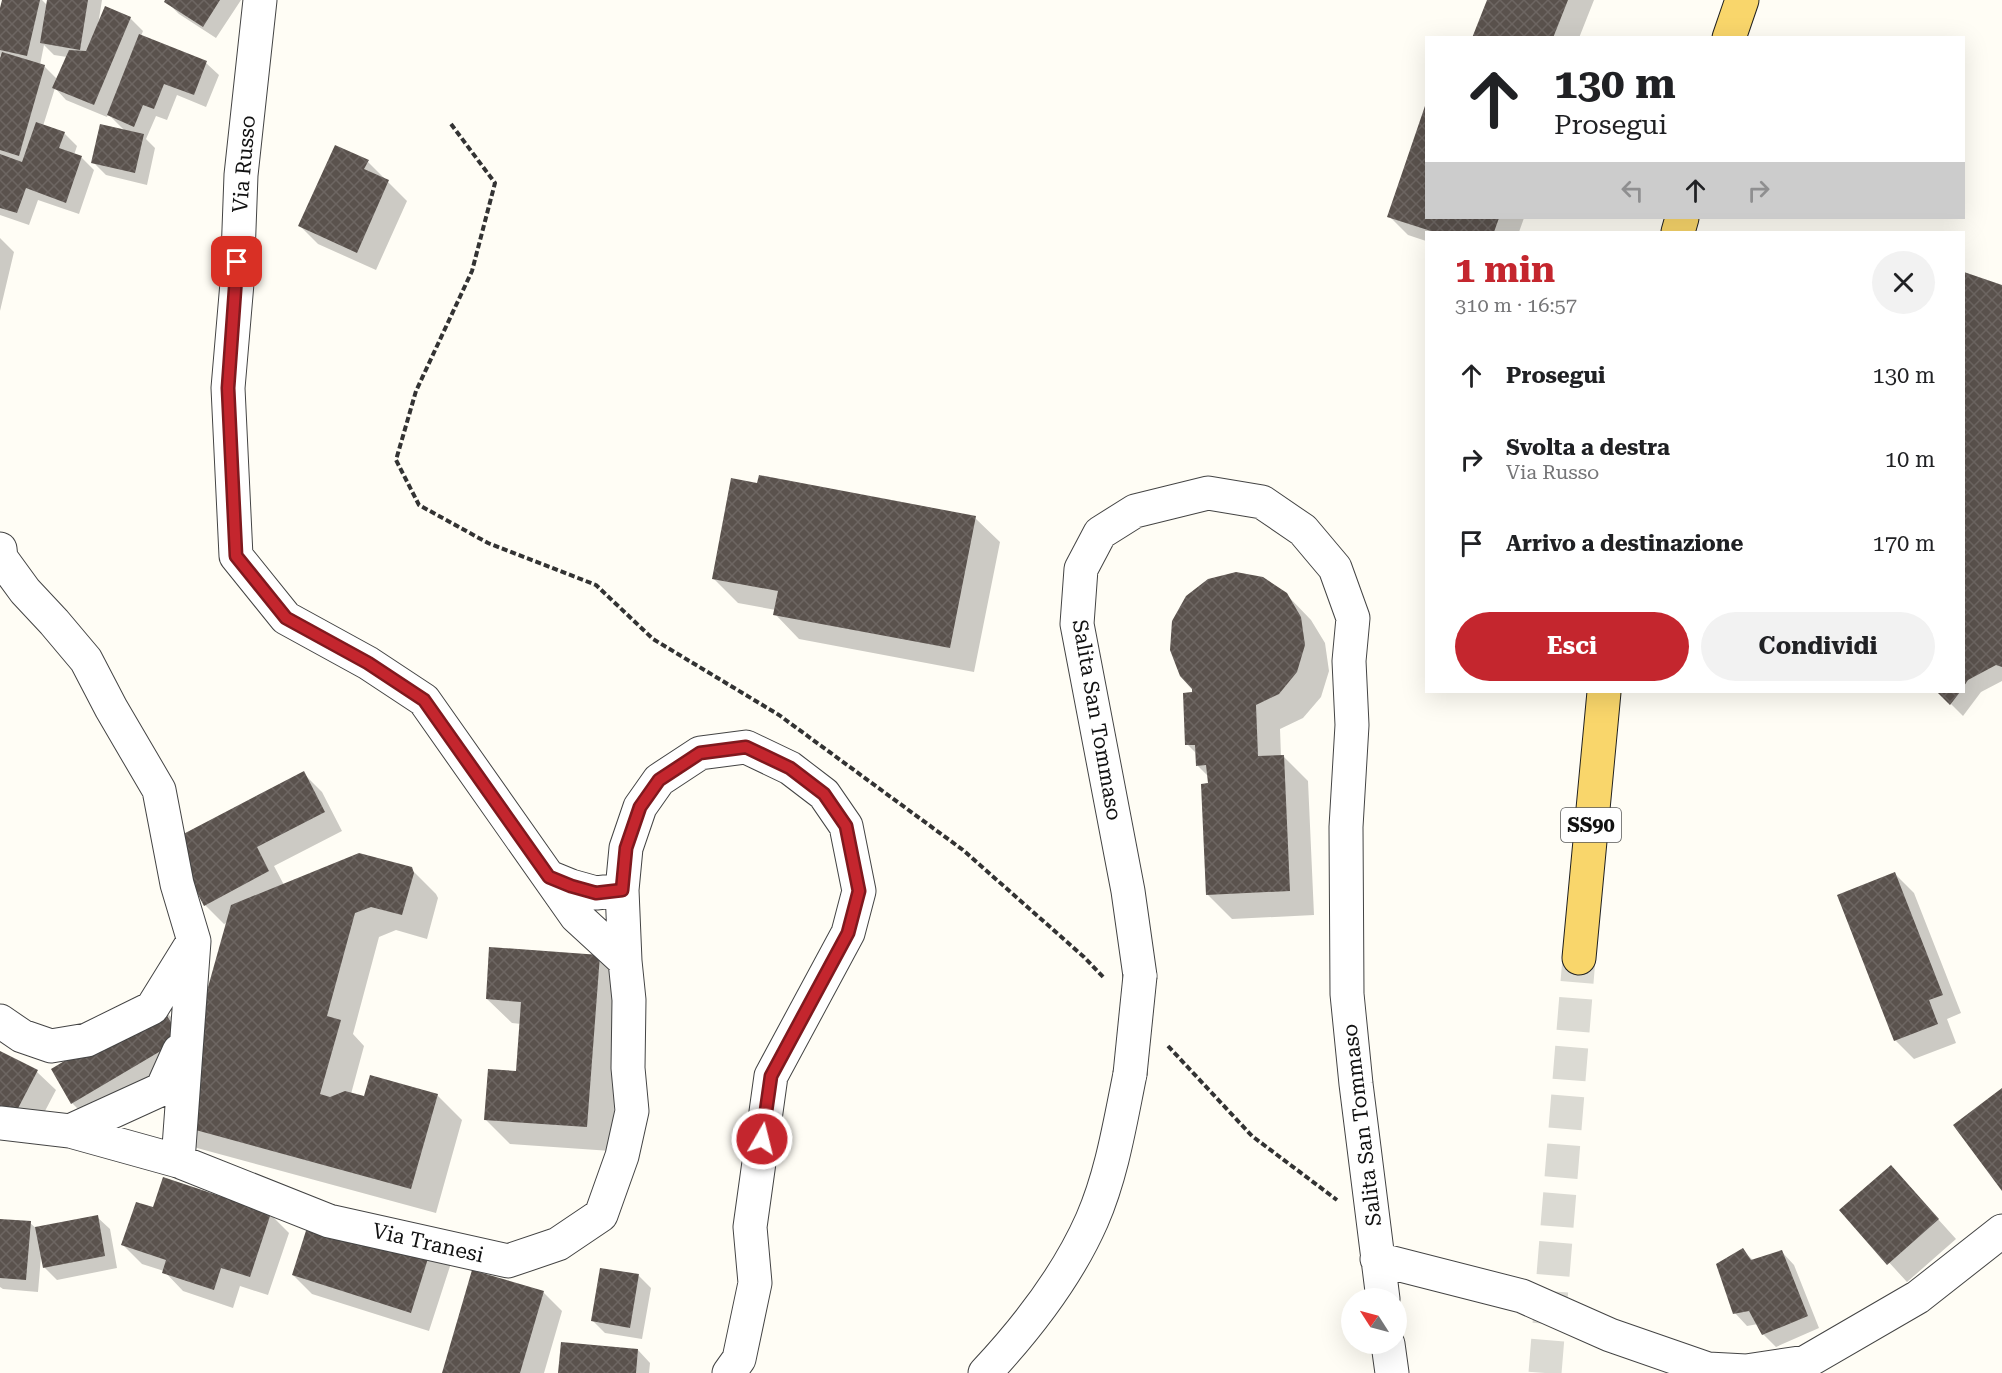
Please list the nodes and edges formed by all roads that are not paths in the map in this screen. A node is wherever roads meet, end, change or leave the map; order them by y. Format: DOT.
graph roads {
  1 [pos="260,0"];
  2 [pos="1742,0"];
  3 [pos="1730,36"];
  4 [pos="0,549"];
  5 [pos="1604,693"];
  6 [pos="549,877"];
  7 [pos="622,890"];
  8 [pos="194,941"];
  9 [pos="1579,958"];
  10 [pos="625,961"];
  11 [pos="0,1021"];
  12 [pos="187,1033"];
  13 [pos="0,1123"];
  14 [pos="70,1131"];
  15 [pos="178,1161"];
  16 [pos="2002,1231"];
  17 [pos="1377,1259"];
  18 [pos="1381,1288"];
  19 [pos="1389,1354"];
  20 [pos="1712,1371"];
  21 [pos="729,1373"];
  22 [pos="985,1373"];
  23 [pos="1392,1373"];
  1 -- 6 [label="street, Via Russo"];
  2 -- 3 [label="main road"];
  4 -- 8 [label="street"];
  5 -- 9 [label="main road, SS90"];
  6 -- 7 [label="street"];
  6 -- 10 [label="street, Via Russo"];
  7 -- 10 [label="street, Via Tranesi"];
  7 -- 21 [label="street, Via Tranesi"];
  8 -- 11 [label="street"];
  8 -- 12 [label="street"];
  10 -- 15 [label="street, Via Tranesi"];
  12 -- 14 [label="street"];
  12 -- 15 [label="street"];
  13 -- 14 [label="street, Via Tranesi"];
  14 -- 15 [label="street, Via Tranesi"];
  16 -- 20 [label="street"];
  17 -- 18 [label="street, Salita San Tommaso"];
  17 -- 20 [label="street"];
  17 -- 22 [label="street, Salita San Tommaso, bridge"];
  19 -- 23 [label="street"];
}
